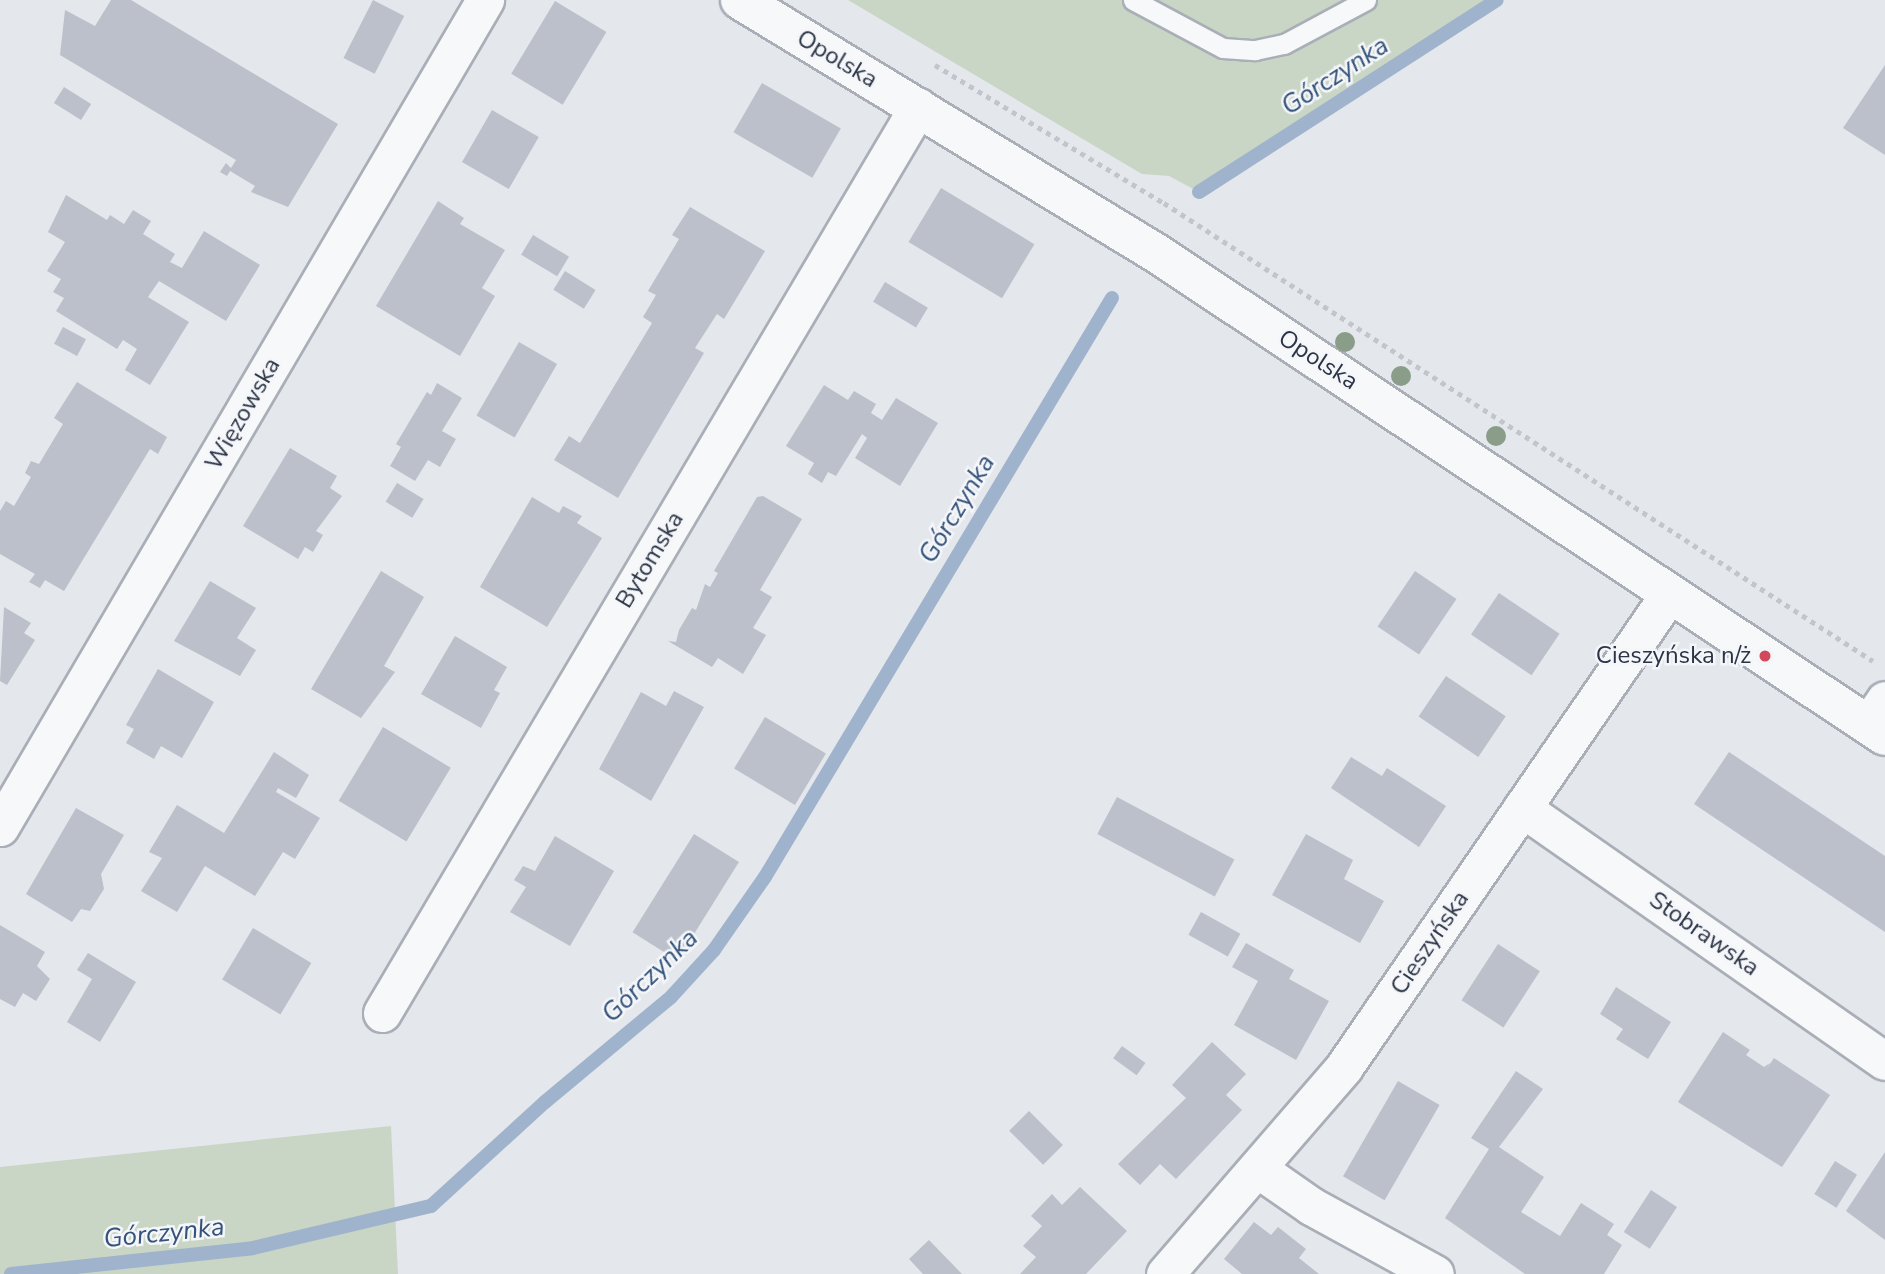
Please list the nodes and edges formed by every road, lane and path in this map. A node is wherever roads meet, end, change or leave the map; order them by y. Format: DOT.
graph roads {
  1 [pos="485,0"];
  2 [pos="740,0"];
  3 [pos="1133,0"];
  4 [pos="1366,0"];
  5 [pos="931,63"];
  6 [pos="918,107"];
  7 [pos="1670,593"];
  8 [pos="1885,666"];
  9 [pos="1879,720"];
  10 [pos="1522,808"];
  11 [pos="0,827"];
  12 [pos="382,1013"];
  13 [pos="1885,1061"];
  14 [pos="1258,1169"];
  15 [pos="1165,1274"];
  16 [pos="1436,1274"];
  1 -- 11 [label="street, Więzowska"];
  2 -- 6 [label="street, Opolska"];
  3 -- 4 [label="lane"];
  5 -- 8 [label="path"];
  6 -- 7 [label="street, Opolska"];
  6 -- 12 [label="street, Bytomska"];
  7 -- 9 [label="street, Opolska"];
  7 -- 10 [label="street, Cieszyńska"];
  10 -- 13 [label="street, Stobrawska"];
  10 -- 14 [label="street, Cieszyńska"];
  14 -- 15 [label="street, Cieszyńska"];
  14 -- 16 [label="street"];
}
